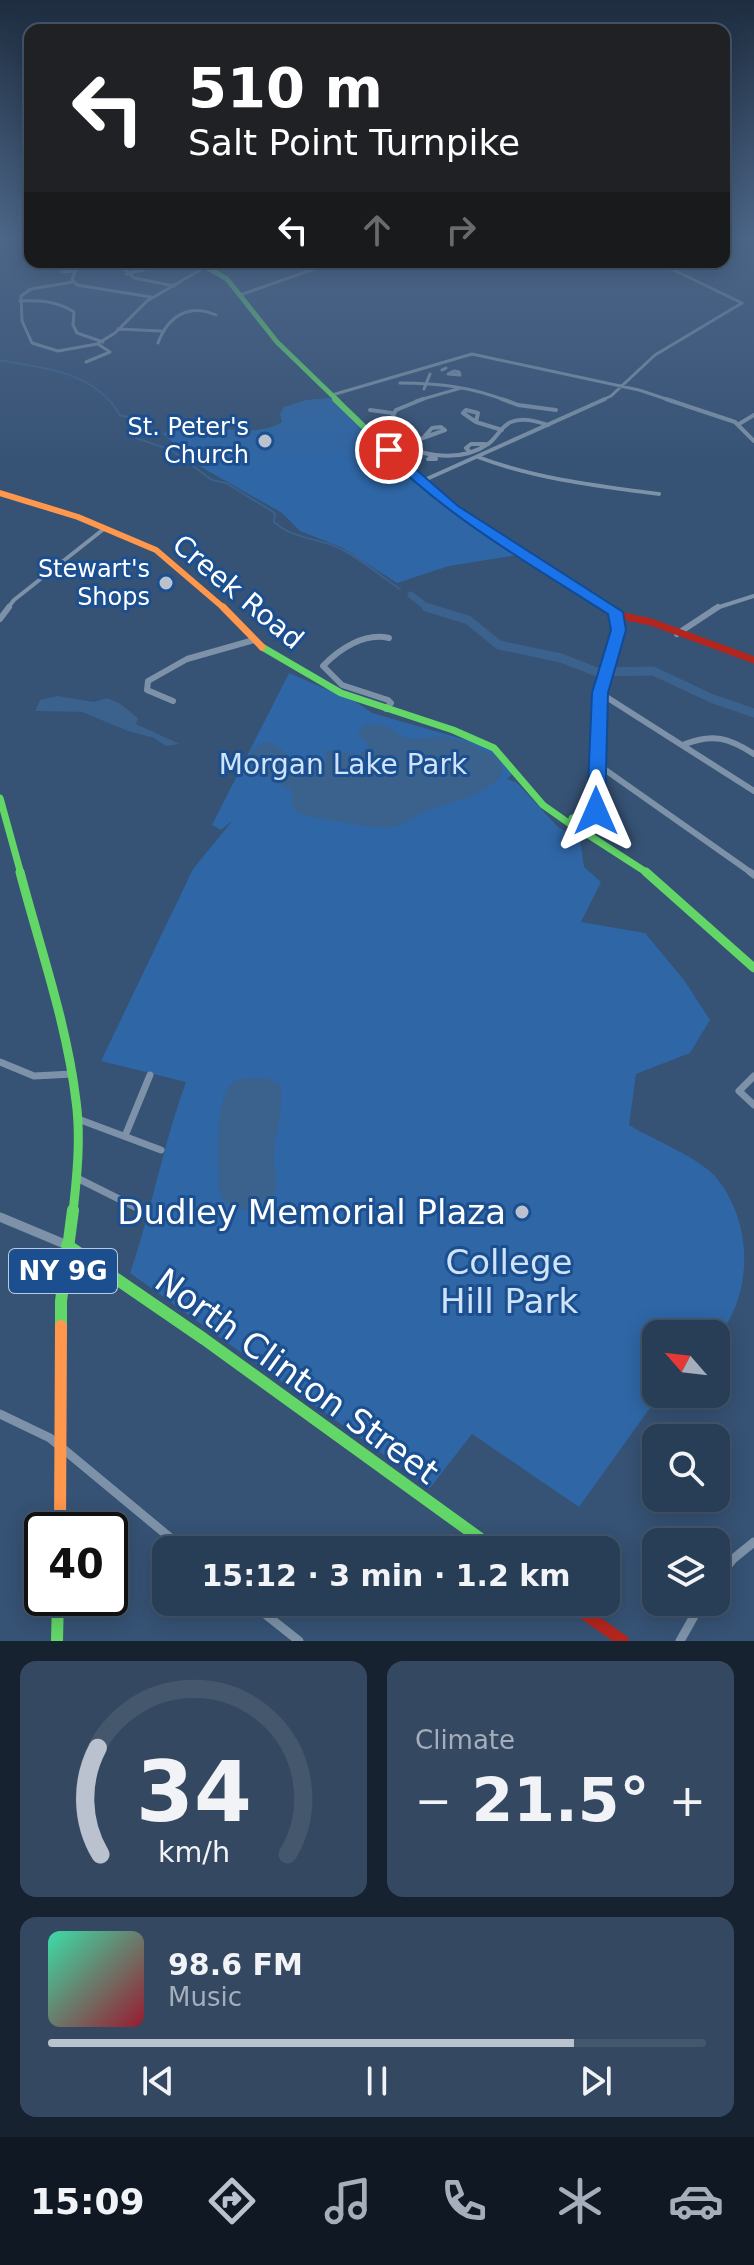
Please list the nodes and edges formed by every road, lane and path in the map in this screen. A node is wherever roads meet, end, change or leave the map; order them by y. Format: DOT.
graph roads {
  1 [pos="23,313"];
  2 [pos="74,313"];
  3 [pos="135,313"];
  4 [pos="178,313"];
  5 [pos="204,313"];
  6 [pos="254,313"];
  7 [pos="725,313"];
  8 [pos="216,315"];
  9 [pos="118,329"];
  10 [pos="161,331"];
  11 [pos="100,343"];
  12 [pos="158,343"];
  13 [pos="86,362"];
  14 [pos="436,365"];
  15 [pos="430,374"];
  16 [pos="427,382"];
  17 [pos="400,383"];
  18 [pos="618,385"];
  19 [pos="461,388"];
  20 [pos="424,389"];
  21 [pos="332,395"];
  22 [pos="370,410"];
  23 [pos="556,410"];
  24 [pos="392,413"];
  25 [pos="754,415"];
  26 [pos="476,422"];
  27 [pos="739,424"];
  28 [pos="548,425"];
  29 [pos="502,430"];
  30 [pos="423,438"];
  31 [pos="754,441"];
  32 [pos="403,446"];
  33 [pos="478,457"];
  34 [pos="420,482"];
  35 [pos="0,493"];
  36 [pos="659,494"];
  37 [pos="105,528"];
  38 [pos="588,592"];
  39 [pos="754,596"];
  40 [pos="618,615"];
  41 [pos="0,618"];
  42 [pos="648,621"];
  43 [pos="618,630"];
  44 [pos="677,634"];
  45 [pos="389,638"];
  46 [pos="254,640"];
  47 [pos="754,660"];
  48 [pos="600,693"];
  49 [pos="173,701"];
  50 [pos="386,709"];
  51 [pos="684,744"];
  52 [pos="754,754"];
  53 [pos="596,764"];
  54 [pos="754,791"];
  55 [pos="0,798"];
  56 [pos="595,803"];
  57 [pos="586,814"];
  58 [pos="596,818"];
  59 [pos="572,820"];
  60 [pos="597,829"];
  61 [pos="584,832"];
  62 [pos="605,843"];
  63 [pos="754,875"];
  64 [pos="754,968"];
  65 [pos="0,1062"];
  66 [pos="73,1074"];
  67 [pos="150,1075"];
  68 [pos="754,1076"];
  69 [pos="754,1105"];
  70 [pos="78,1119"];
  71 [pos="125,1136"];
  72 [pos="161,1150"];
  73 [pos="77,1178"];
  74 [pos="143,1211"];
  75 [pos="0,1217"];
  76 [pos="67,1245"];
  77 [pos="0,1414"];
  78 [pos="59,1445"];
  79 [pos="60,1512"];
  80 [pos="168,1536"];
  81 [pos="477,1536"];
  82 [pos="754,1542"];
  83 [pos="730,1563"];
  84 [pos="58,1616"];
  85 [pos="268,1616"];
  86 [pos="588,1616"];
  87 [pos="694,1616"];
  88 [pos="57,1641"];
  89 [pos="299,1641"];
  90 [pos="623,1641"];
  91 [pos="680,1641"];
  1 -- 11 [label="street"];
  2 -- 11 [label="street"];
  3 -- 9 [label="street"];
  4 -- 10 [label="street"];
  5 -- 8 [label="street"];
  6 -- 21 [label="main road"];
  7 -- 18 [label="street"];
  9 -- 10 [label="street"];
  9 -- 11 [label="street"];
  10 -- 12 [label="street"];
  11 -- 13 [label="street"];
  14 -- 18 [label="street"];
  14 -- 19 [label="street"];
  14 -- 21 [label="street"];
  15 -- 16 [label="street"];
  16 -- 17 [label="street"];
  16 -- 19 [label="street"];
  16 -- 20 [label="street"];
  18 -- 27 [label="street"];
  18 -- 28 [label="street"];
  19 -- 23 [label="street"];
  19 -- 24 [label="street"];
  21 -- 34 [label="main road"];
  22 -- 24 [label="street"];
  24 -- 32 [label="street"];
  25 -- 27 [label="street"];
  26 -- 29 [label="street"];
  27 -- 31 [label="street"];
  28 -- 29 [label="street"];
  28 -- 33 [label="street"];
  29 -- 32 [label="street"];
  30 -- 30 [label="street"];
  30 -- 32 [label="street"];
  33 -- 34 [label="street"];
  33 -- 36 [label="street"];
  34 -- 38 [label="main road"];
  35 -- 37 [label="main road, Creek Road"];
  37 -- 41 [label="street"];
  37 -- 46 [label="main road, Creek Road"];
  38 -- 40 [label="main road"];
  38 -- 42 [label="main road"];
  39 -- 44 [label="street"];
  40 -- 42 [label="main road"];
  40 -- 43 [label="main road"];
  42 -- 43 [label="main road"];
  42 -- 44 [label="main road"];
  43 -- 48 [label="main road"];
  44 -- 47 [label="main road"];
  45 -- 50 [label="street"];
  46 -- 49 [label="street"];
  46 -- 50 [label="main road, Creek Road"];
  48 -- 51 [label="street"];
  48 -- 53 [label="main road"];
  50 -- 59 [label="main road, Creek Road"];
  51 -- 52 [label="street"];
  51 -- 54 [label="street"];
  53 -- 56 [label="main road"];
  53 -- 63 [label="street"];
  55 -- 66 [label="main road, NY 9G"];
  56 -- 57 [label="main road"];
  56 -- 58 [label="main road"];
  57 -- 58 [label="main road"];
  57 -- 59 [label="main road"];
  58 -- 60 [label="main road"];
  59 -- 61 [label="main road, Creek Road"];
  60 -- 61 [label="main road"];
  60 -- 62 [label="main road"];
  61 -- 62 [label="main road, Creek Road"];
  62 -- 64 [label="main road, Creek Road"];
  65 -- 66 [label="street"];
  66 -- 70 [label="main road, NY 9G"];
  67 -- 71 [label="street"];
  68 -- 69 [label="street"];
  70 -- 71 [label="street"];
  70 -- 73 [label="main road, NY 9G"];
  71 -- 72 [label="street"];
  73 -- 74 [label="street"];
  73 -- 76 [label="main road, NY 9G"];
  75 -- 76 [label="street"];
  76 -- 78 [label="main road, NY 9G"];
  76 -- 81 [label="main road, North Clinton Street"];
  77 -- 78 [label="street"];
  78 -- 79 [label="main road, NY 9G"];
  78 -- 80 [label="street"];
  82 -- 83 [label="street"];
  84 -- 88 [label="main road"];
  85 -- 89 [label="street"];
  86 -- 90 [label="main road"];
  87 -- 91 [label="street"];
}
